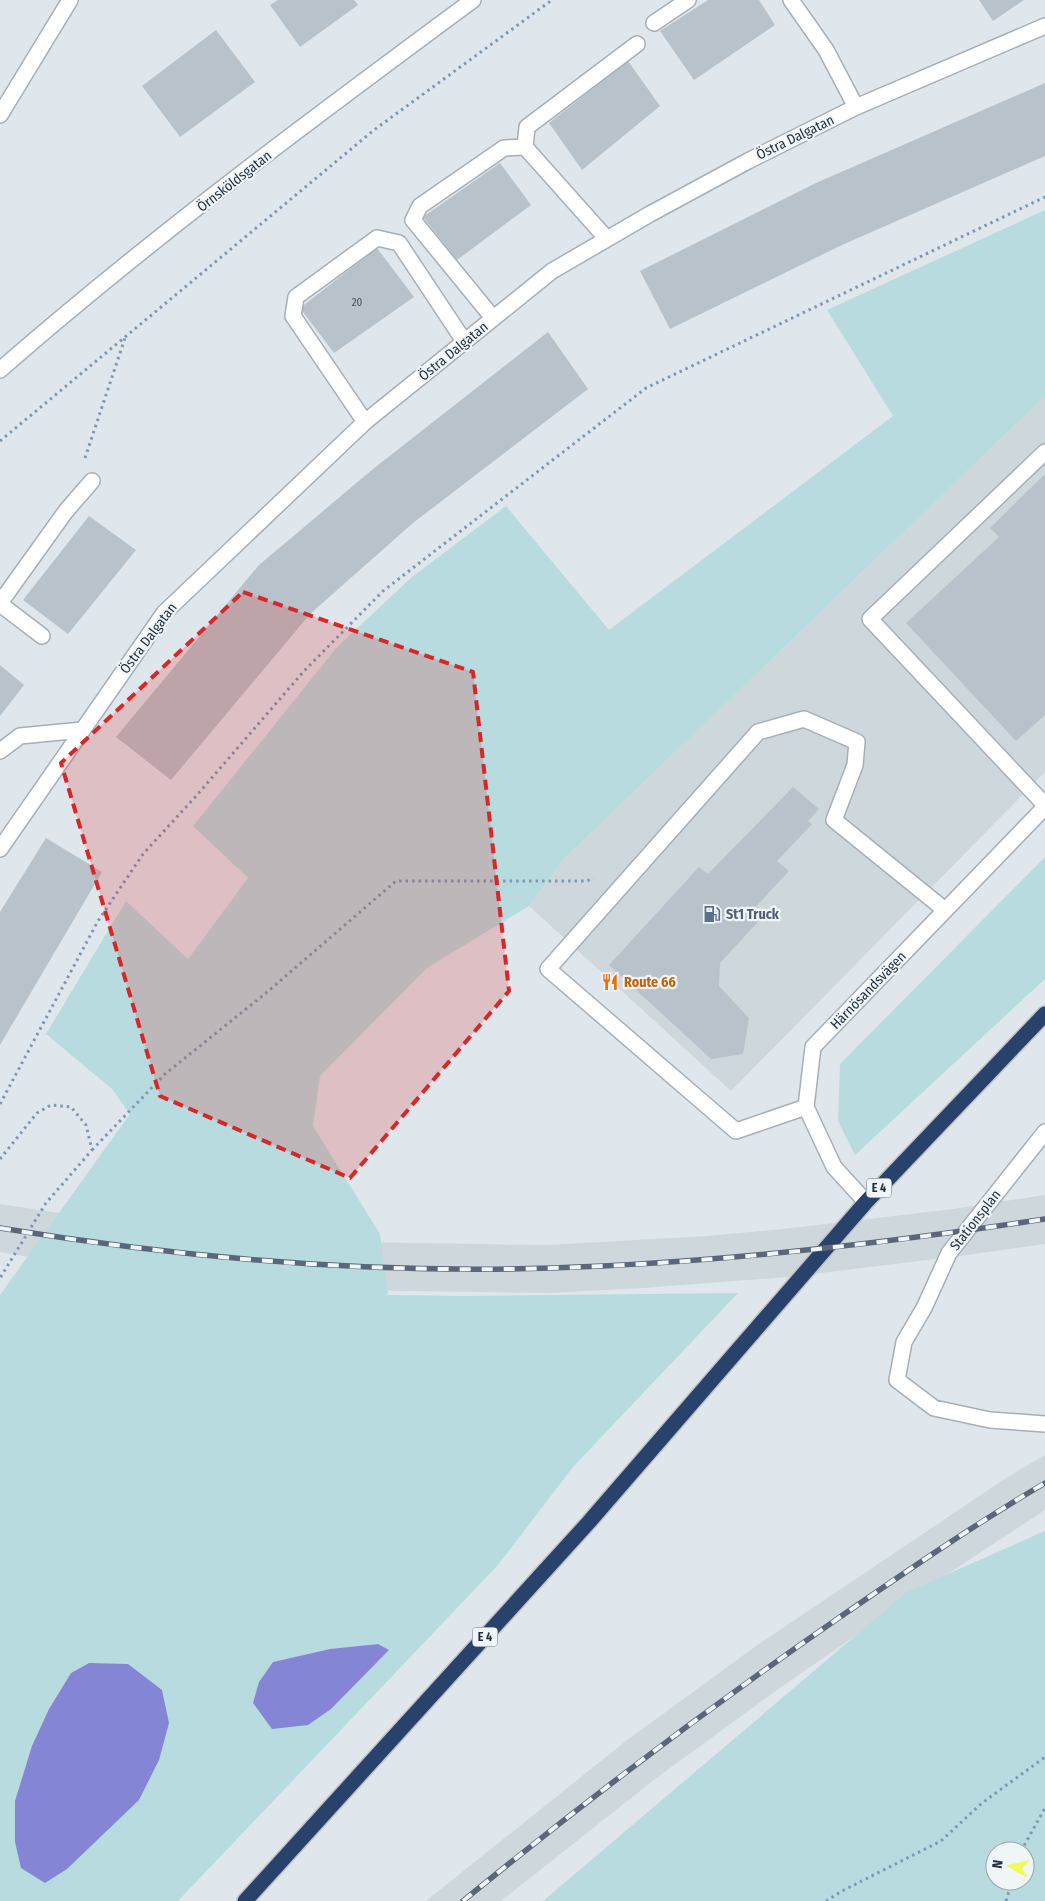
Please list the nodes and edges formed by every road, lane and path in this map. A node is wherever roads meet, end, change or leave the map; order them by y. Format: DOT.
graph roads {
  1 [pos="70,0"];
  2 [pos="474,0"];
  3 [pos="552,0"];
  4 [pos="688,0"];
  5 [pos="791,0"];
  6 [pos="654,23"];
  7 [pos="1045,26"];
  8 [pos="637,44"];
  9 [pos="856,107"];
  10 [pos="0,115"];
  11 [pos="525,147"];
  12 [pos="1045,197"];
  13 [pos="607,239"];
  14 [pos="493,318"];
  15 [pos="125,337"];
  16 [pos="464,341"];
  17 [pos="0,370"];
  18 [pos="365,422"];
  19 [pos="0,441"];
  20 [pos="1045,452"];
  21 [pos="82,466"];
  22 [pos="92,481"];
  23 [pos="0,603"];
  24 [pos="42,636"];
  25 [pos="82,730"];
  26 [pos="0,751"];
  27 [pos="1045,806"];
  28 [pos="0,849"];
  29 [pos="635,871"];
  30 [pos="945,910"];
  31 [pos="1045,1014"];
  32 [pos="0,1104"];
  33 [pos="806,1107"];
  34 [pos="1045,1132"];
  35 [pos="92,1150"];
  36 [pos="0,1159"];
  37 [pos="866,1202"];
  38 [pos="0,1278"];
  39 [pos="1045,1424"];
  40 [pos="1045,1758"];
  41 [pos="1045,1808"];
  42 [pos="1026,1841"];
  43 [pos="245,1901"];
  44 [pos="826,1901"];
  1 -- 10 [label="street"];
  2 -- 17 [label="street, Örnsköldsgatan"];
  3 -- 15 [label="path"];
  4 -- 6 [label="street"];
  5 -- 9 [label="street"];
  7 -- 9 [label="street, Östra Dalgatan"];
  8 -- 11 [label="street"];
  9 -- 13 [label="street, Östra Dalgatan"];
  11 -- 13 [label="street"];
  11 -- 14 [label="street"];
  12 -- 32 [label="path"];
  13 -- 14 [label="street, Östra Dalgatan"];
  14 -- 16 [label="street, Östra Dalgatan"];
  15 -- 19 [label="path"];
  15 -- 21 [label="path"];
  16 -- 18 [label="street, Östra Dalgatan"];
  16 -- 18 [label="street"];
  18 -- 25 [label="street, Östra Dalgatan"];
  20 -- 27 [label="street"];
  22 -- 23 [label="street"];
  23 -- 24 [label="street"];
  25 -- 26 [label="street"];
  25 -- 28 [label="street, Östra Dalgatan"];
  27 -- 30 [label="street, Härnösandsvägen"];
  29 -- 30 [label="street"];
  29 -- 33 [label="street"];
  29 -- 35 [label="path"];
  30 -- 33 [label="street, Härnösandsvägen"];
  31 -- 37 [label="highway, E 4"];
  33 -- 37 [label="street"];
  34 -- 39 [label="street, Stationsplan"];
  35 -- 36 [label="path"];
  35 -- 38 [label="path"];
  37 -- 43 [label="highway, E 4"];
  40 -- 44 [label="path"];
  41 -- 42 [label="path"];
}
